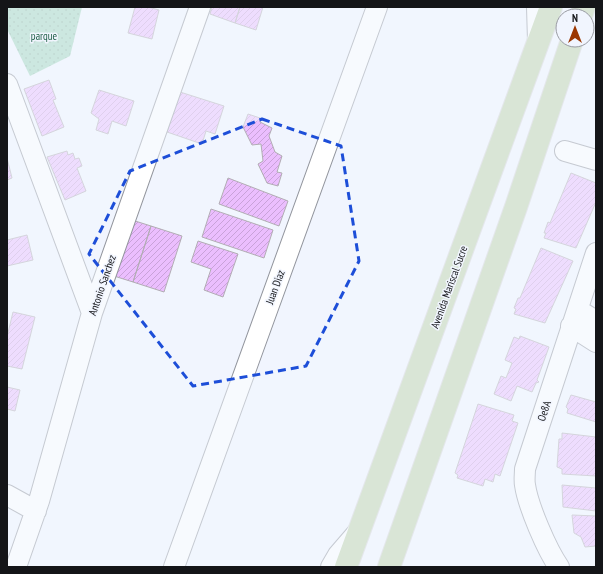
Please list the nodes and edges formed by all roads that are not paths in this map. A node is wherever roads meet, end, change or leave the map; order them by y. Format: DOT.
graph roads {
  1 [pos="200,7"];
  2 [pos="377,7"];
  3 [pos="537,7"];
  4 [pos="551,7"];
  5 [pos="538,45"];
  6 [pos="569,48"];
  7 [pos="7,84"];
  8 [pos="566,151"];
  9 [pos="596,160"];
  10 [pos="596,253"];
  11 [pos="92,313"];
  12 [pos="574,318"];
  13 [pos="596,321"];
  14 [pos="596,342"];
  15 [pos="7,495"];
  16 [pos="36,511"];
  17 [pos="359,530"];
  18 [pos="16,567"];
  19 [pos="174,567"];
  20 [pos="331,567"];
  21 [pos="346,567"];
  22 [pos="390,567"];
  23 [pos="559,567"];
  1 -- 11 [label="street, Antonio Sanchez"];
  2 -- 19 [label="street, Juan Diaz"];
  3 -- 5 [label="street"];
  4 -- 5 [label="main road, Avenida Mariscal Sucre"];
  5 -- 17 [label="main road, Avenida Mariscal Sucre"];
  6 -- 22 [label="main road"];
  7 -- 11 [label="street"];
  8 -- 9 [label="street"];
  10 -- 12 [label="street, Oe8A"];
  11 -- 16 [label="street, Antonio Sanchez"];
  12 -- 13 [label="street"];
  12 -- 14 [label="street"];
  12 -- 23 [label="street, Oe8A"];
  15 -- 16 [label="street"];
  16 -- 18 [label="street, Antonio Sanchez"];
  17 -- 20 [label="street"];
  17 -- 21 [label="main road, Avenida Mariscal Sucre"];
}
